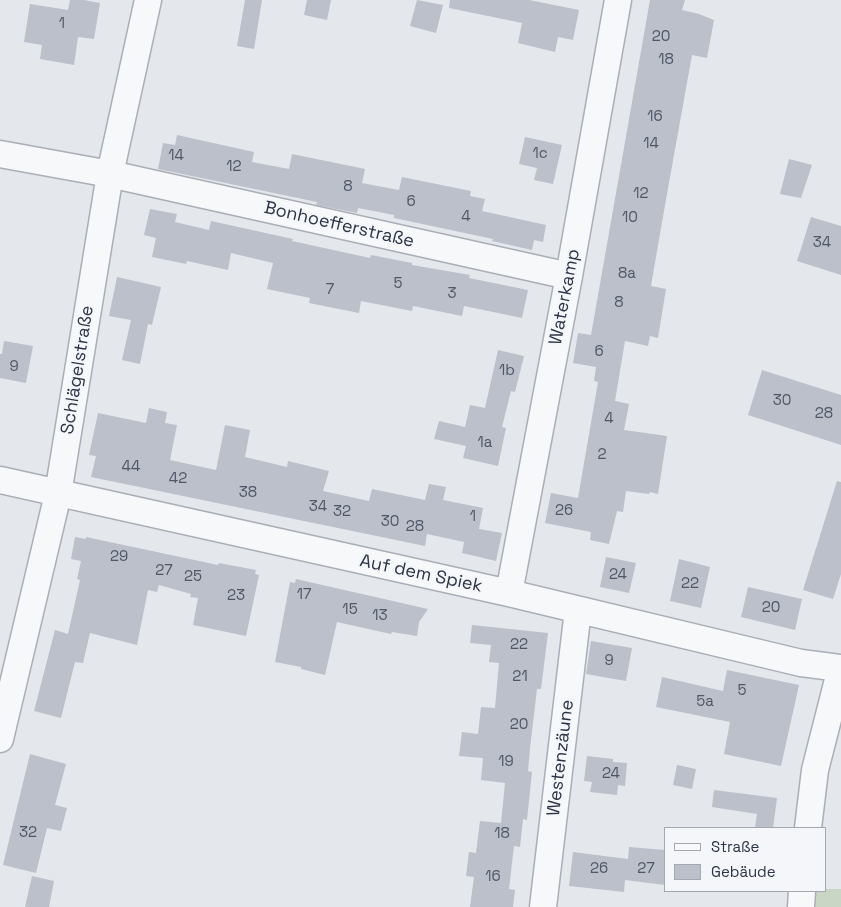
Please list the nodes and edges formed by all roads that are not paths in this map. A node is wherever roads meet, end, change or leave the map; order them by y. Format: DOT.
graph roads {
  1 [pos="148,0"];
  2 [pos="618,0"];
  3 [pos="0,154"];
  4 [pos="110,174"];
  5 [pos="569,276"];
  6 [pos="0,480"];
  7 [pos="58,494"];
  8 [pos="509,593"];
  9 [pos="578,610"];
  10 [pos="841,668"];
  11 [pos="0,738"];
  12 [pos="808,827"];
  13 [pos="802,892"];
  14 [pos="543,907"];
  15 [pos="801,907"];
  1 -- 4 [label="street, Schlägelstraße"];
  2 -- 5 [label="street, Waterkamp"];
  3 -- 4 [label="street, Bonhoefferstraße"];
  4 -- 5 [label="street, Bonhoefferstraße"];
  4 -- 7 [label="street, Schlägelstraße"];
  5 -- 8 [label="street, Waterkamp"];
  6 -- 7 [label="street, Auf dem Spiek"];
  7 -- 8 [label="street, Auf dem Spiek"];
  7 -- 11 [label="street, Schlägelstraße"];
  8 -- 9 [label="street, Auf dem Spiek"];
  9 -- 10 [label="street, Auf dem Spiek"];
  9 -- 14 [label="street, Westenzäune"];
  10 -- 12 [label="street"];
  13 -- 15 [label="street"];
}
